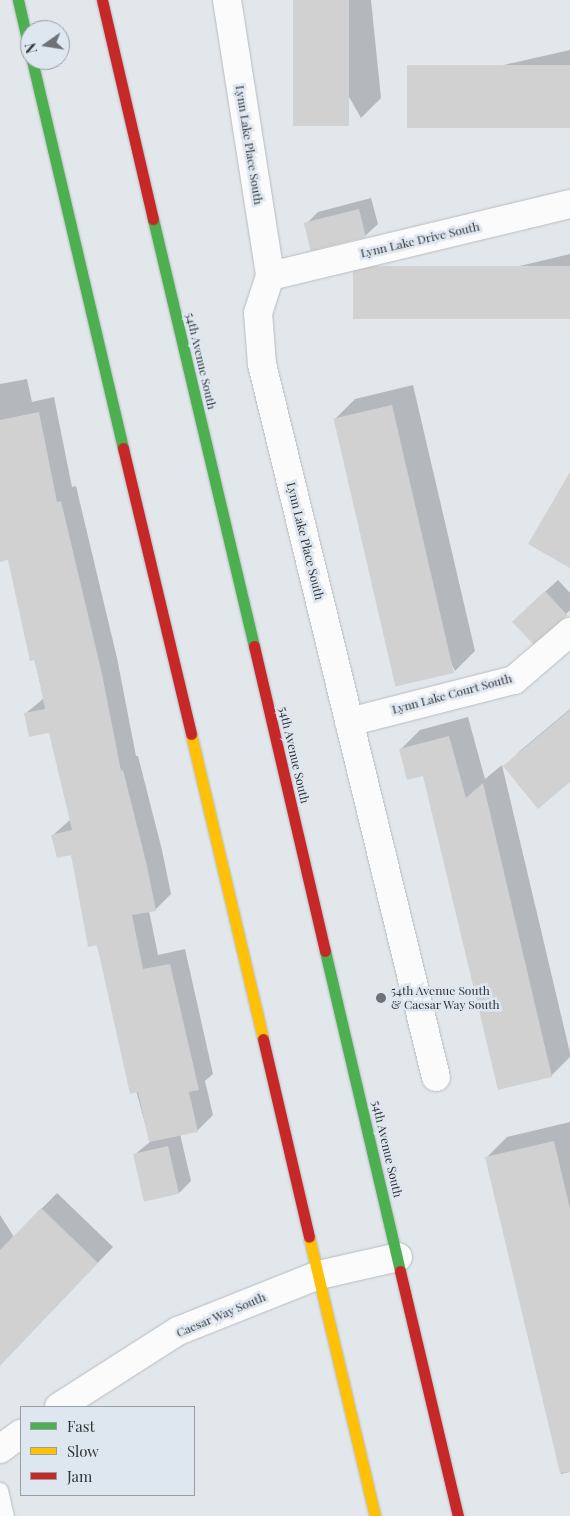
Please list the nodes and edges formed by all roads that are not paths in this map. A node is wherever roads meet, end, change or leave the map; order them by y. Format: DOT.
graph roads {
  1 [pos="18,0"];
  2 [pos="102,0"];
  3 [pos="227,0"];
  4 [pos="23,20"];
  5 [pos="34,70"];
  6 [pos="570,204"];
  7 [pos="270,276"];
  8 [pos="570,632"];
  9 [pos="349,722"];
  10 [pos="436,1077"];
  11 [pos="398,1257"];
  12 [pos="319,1275"];
  13 [pos="61,1406"];
  14 [pos="20,1435"];
  15 [pos="0,1449"];
  16 [pos="0,1490"];
  17 [pos="6,1516"];
  18 [pos="375,1516"];
  19 [pos="458,1516"];
  1 -- 4 [label="main road"];
  2 -- 11 [label="main road, 54th Avenue South"];
  3 -- 7 [label="street, Lynn Lake Place South"];
  5 -- 12 [label="main road"];
  6 -- 7 [label="street, Lynn Lake Drive South"];
  7 -- 9 [label="street, Lynn Lake Place South"];
  8 -- 9 [label="street, Lynn Lake Court South"];
  9 -- 10 [label="street, Lynn Lake Place South"];
  11 -- 12 [label="street, Caesar Way South"];
  11 -- 19 [label="main road, 54th Avenue South"];
  12 -- 13 [label="street, Caesar Way South"];
  12 -- 18 [label="main road"];
  14 -- 15 [label="street"];
  16 -- 17 [label="lane"];
}
